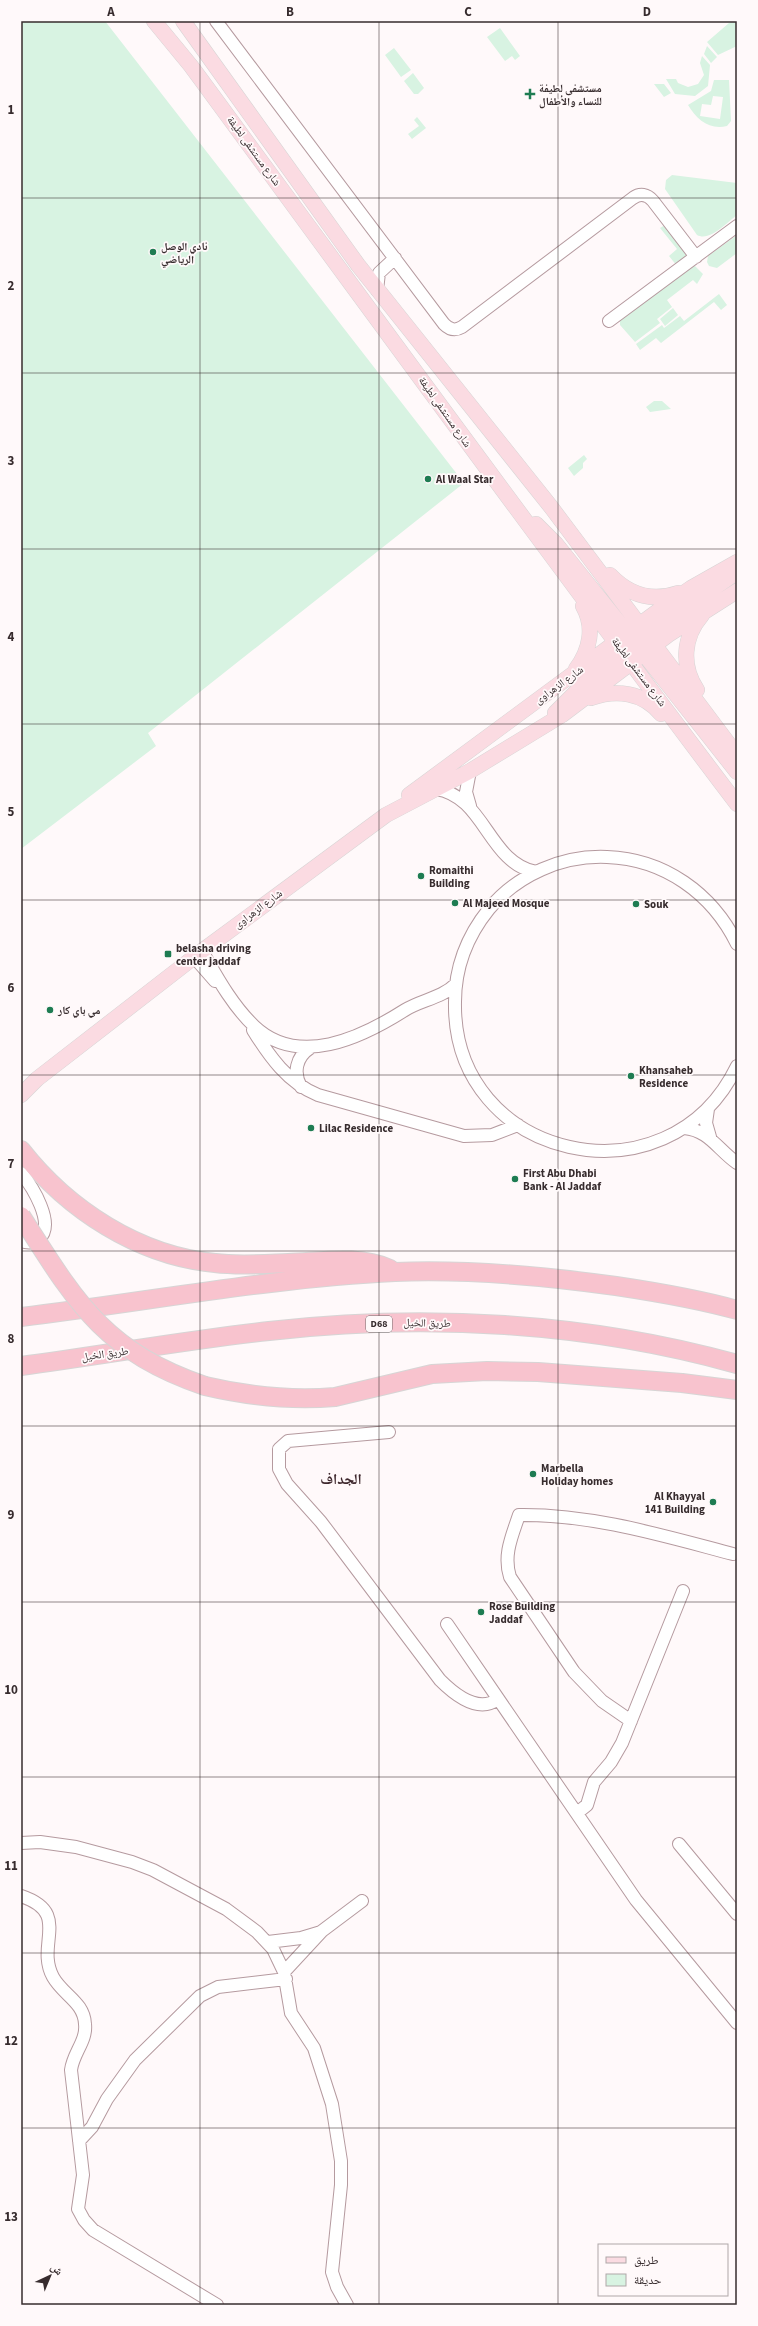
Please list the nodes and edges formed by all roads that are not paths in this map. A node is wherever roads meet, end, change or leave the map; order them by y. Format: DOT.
graph roads {
  1 [pos="154,21"];
  2 [pos="183,21"];
  3 [pos="216,21"];
  4 [pos="210,57"];
  5 [pos="191,66"];
  6 [pos="737,226"];
  7 [pos="696,257"];
  8 [pos="391,260"];
  9 [pos="358,265"];
  10 [pos="377,290"];
  11 [pos="609,321"];
  12 [pos="506,496"];
  13 [pos="586,554"];
  14 [pos="737,562"];
  15 [pos="737,572"];
  16 [pos="575,587"];
  17 [pos="690,588"];
  18 [pos="737,591"];
  19 [pos="709,608"];
  20 [pos="636,644"];
  21 [pos="569,678"];
  22 [pos="584,700"];
  23 [pos="712,722"];
  24 [pos="548,724"];
  25 [pos="689,740"];
  26 [pos="737,755"];
  27 [pos="470,771"];
  28 [pos="737,772"];
  29 [pos="436,789"];
  30 [pos="737,804"];
  31 [pos="470,806"];
  32 [pos="386,815"];
  33 [pos="510,860"];
  34 [pos="536,872"];
  35 [pos="509,889"];
  36 [pos="737,944"];
  37 [pos="198,954"];
  38 [pos="456,984"];
  39 [pos="248,1020"];
  40 [pos="310,1048"];
  41 [pos="737,1066"];
  42 [pos="37,1079"];
  43 [pos="302,1087"];
  44 [pos="21,1089"];
  45 [pos="21,1095"];
  46 [pos="708,1109"];
  47 [pos="518,1125"];
  48 [pos="684,1128"];
  49 [pos="710,1137"];
  50 [pos="22,1157"];
  51 [pos="737,1163"];
  52 [pos="21,1216"];
  53 [pos="21,1241"];
  54 [pos="396,1272"];
  55 [pos="735,1309"];
  56 [pos="21,1317"];
  57 [pos="737,1364"];
  58 [pos="21,1366"];
  59 [pos="737,1390"];
  60 [pos="389,1432"];
  61 [pos="733,1554"];
  62 [pos="682,1590"];
  63 [pos="447,1624"];
  64 [pos="498,1699"];
  65 [pos="631,1721"];
  66 [pos="577,1813"];
  67 [pos="21,1843"];
  68 [pos="678,1844"];
  69 [pos="21,1896"];
  70 [pos="362,1901"];
  71 [pos="737,1914"];
  72 [pos="322,1931"];
  73 [pos="268,1942"];
  74 [pos="285,1975"];
  75 [pos="737,2022"];
  76 [pos="79,2141"];
  77 [pos="217,2305"];
  78 [pos="347,2305"];
  1 -- 5 [label="main road, شارع مستشفى لطيفة"];
  2 -- 4 [label="main road, شارع مستشفى لطيفة"];
  3 -- 8 [label="street"];
  4 -- 5 [label="main road"];
  4 -- 9 [label="main road, شارع مستشفى لطيفة"];
  5 -- 12 [label="main road, شارع مستشفى لطيفة"];
  6 -- 7 [label="street"];
  7 -- 8 [label="street"];
  7 -- 11 [label="street"];
  8 -- 9 [label="street"];
  8 -- 10 [label="street"];
  9 -- 10 [label="main road, شارع مستشفى لطيفة"];
  10 -- 13 [label="main road, شارع مستشفى لطيفة"];
  12 -- 16 [label="main road, شارع مستشفى لطيفة"];
  12 -- 20 [label="main road"];
  13 -- 17 [label="main road"];
  13 -- 20 [label="main road, شارع مستشفى لطيفة"];
  14 -- 17 [label="main road, شارع الزهراوى"];
  15 -- 20 [label="main road"];
  16 -- 20 [label="main road, شارع مستشفى لطيفة"];
  16 -- 21 [label="main road"];
  17 -- 20 [label="main road, شارع الزهراوى"];
  18 -- 19 [label="main road, شارع الزهراوى"];
  19 -- 20 [label="main road, شارع الزهراوى"];
  19 -- 23 [label="main road"];
  20 -- 21 [label="main road, شارع الزهراوى"];
  20 -- 22 [label="main road, شارع الزهراوى"];
  20 -- 23 [label="main road, شارع مستشفى لطيفة"];
  20 -- 24 [label="main road"];
  20 -- 25 [label="main road, شارع مستشفى لطيفة"];
  20 -- 28 [label="main road"];
  21 -- 32 [label="main road, شارع الزهراوى"];
  22 -- 24 [label="main road, شارع الزهراوى"];
  22 -- 25 [label="main road"];
  23 -- 26 [label="main road, شارع مستشفى لطيفة"];
  24 -- 27 [label="main road, شارع الزهراوى"];
  25 -- 30 [label="main road, شارع مستشفى لطيفة"];
  27 -- 29 [label="main road, شارع الزهراوى"];
  27 -- 31 [label="street"];
  29 -- 31 [label="street"];
  29 -- 32 [label="main road, شارع الزهراوى"];
  31 -- 33 [label="street"];
  32 -- 37 [label="main road, شارع الزهراوى"];
  33 -- 34 [label="street"];
  33 -- 35 [label="street"];
  34 -- 35 [label="street"];
  34 -- 36 [label="street"];
  35 -- 38 [label="street"];
  37 -- 39 [label="street"];
  37 -- 42 [label="main road, شارع الزهراوى"];
  38 -- 40 [label="street"];
  38 -- 47 [label="street"];
  39 -- 40 [label="street"];
  39 -- 43 [label="street"];
  40 -- 43 [label="street"];
  41 -- 46 [label="street"];
  42 -- 44 [label="main road, شارع الزهراوى"];
  42 -- 45 [label="main road, شارع الزهراوى"];
  43 -- 47 [label="street"];
  46 -- 48 [label="street"];
  46 -- 49 [label="street"];
  47 -- 48 [label="street"];
  48 -- 49 [label="street"];
  49 -- 51 [label="street"];
  50 -- 53 [label="street"];
  50 -- 54 [label="highway"];
  52 -- 59 [label="highway, bridge"];
  54 -- 55 [label="highway"];
  54 -- 56 [label="highway"];
  57 -- 58 [label="highway, طريق الخيل / D68"];
  60 -- 64 [label="street"];
  61 -- 65 [label="street"];
  62 -- 65 [label="street"];
  63 -- 64 [label="street"];
  64 -- 66 [label="street"];
  65 -- 66 [label="street"];
  66 -- 75 [label="street"];
  67 -- 73 [label="street"];
  68 -- 71 [label="street"];
  69 -- 76 [label="street"];
  70 -- 72 [label="street"];
  72 -- 73 [label="street"];
  72 -- 74 [label="street"];
  73 -- 74 [label="street"];
  74 -- 76 [label="street"];
  74 -- 78 [label="street"];
  76 -- 77 [label="street"];
}
